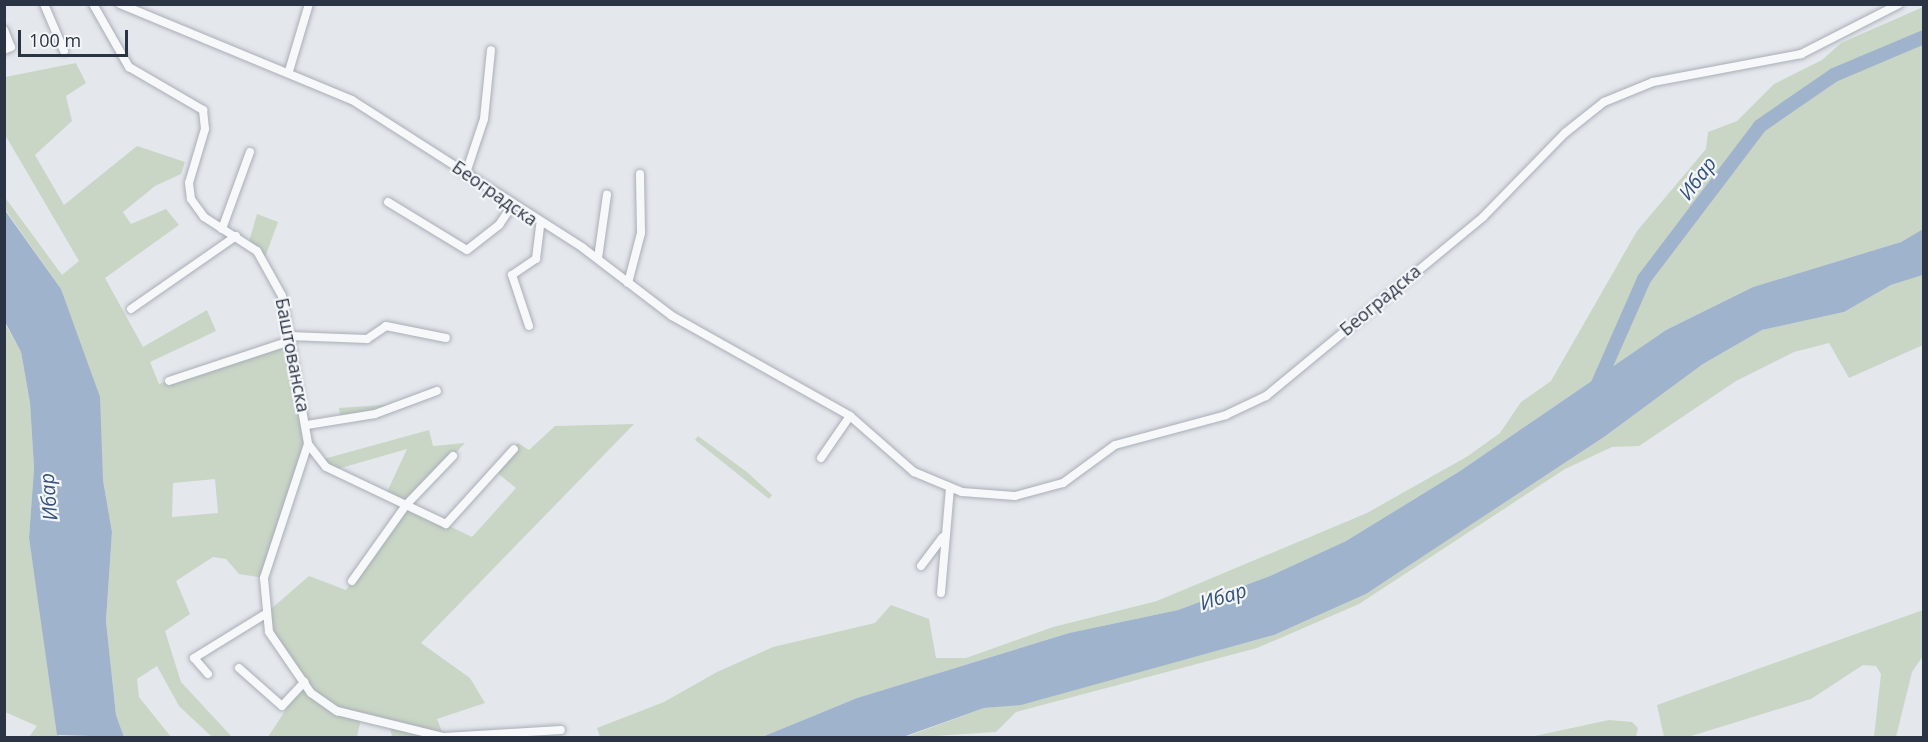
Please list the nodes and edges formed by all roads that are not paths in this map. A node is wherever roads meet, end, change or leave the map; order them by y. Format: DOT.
graph roads {
  1 [pos="44,4"];
  2 [pos="93,4"];
  3 [pos="120,4"];
  4 [pos="309,4"];
  5 [pos="1899,4"];
  6 [pos="4,30"];
  7 [pos="4,50"];
  8 [pos="492,50"];
  9 [pos="64,51"];
  10 [pos="289,72"];
  11 [pos="250,152"];
  12 [pos="466,173"];
  13 [pos="640,174"];
  14 [pos="607,195"];
  15 [pos="388,202"];
  16 [pos="512,206"];
  17 [pos="540,225"];
  18 [pos="222,229"];
  19 [pos="236,236"];
  20 [pos="598,258"];
  21 [pos="628,283"];
  22 [pos="130,309"];
  23 [pos="529,326"];
  24 [pos="446,338"];
  25 [pos="289,339"];
  26 [pos="169,381"];
  27 [pos="437,391"];
  28 [pos="850,416"];
  29 [pos="307,425"];
  30 [pos="308,444"];
  31 [pos="514,449"];
  32 [pos="453,456"];
  33 [pos="821,458"];
  34 [pos="950,488"];
  35 [pos="406,505"];
  36 [pos="943,537"];
  37 [pos="921,566"];
  38 [pos="352,581"];
  39 [pos="941,593"];
  40 [pos="264,615"];
  41 [pos="239,668"];
  42 [pos="208,674"];
  43 [pos="304,682"];
  44 [pos="561,730"];
  1 -- 9 [label="street"];
  2 -- 18 [label="street, Баштованска"];
  3 -- 10 [label="street, Београдска"];
  4 -- 10 [label="street"];
  5 -- 34 [label="street, Београдска"];
  6 -- 7 [label="street"];
  8 -- 12 [label="street"];
  10 -- 12 [label="street, Београдска"];
  11 -- 18 [label="street"];
  12 -- 16 [label="street, Београдска"];
  13 -- 21 [label="street"];
  14 -- 20 [label="street"];
  15 -- 16 [label="street"];
  16 -- 17 [label="street, Београдска"];
  17 -- 20 [label="street, Београдска"];
  17 -- 23 [label="street"];
  18 -- 19 [label="street, Баштованска"];
  19 -- 22 [label="street"];
  19 -- 25 [label="street, Баштованска"];
  20 -- 21 [label="street, Београдска"];
  21 -- 28 [label="street, Београдска"];
  24 -- 25 [label="street"];
  25 -- 26 [label="street"];
  25 -- 29 [label="street, Баштованска"];
  27 -- 29 [label="street"];
  28 -- 33 [label="street"];
  28 -- 34 [label="street, Београдска"];
  29 -- 30 [label="street, Баштованска"];
  30 -- 35 [label="street"];
  30 -- 40 [label="street, Баштованска"];
  31 -- 35 [label="street"];
  32 -- 35 [label="street"];
  34 -- 36 [label="street"];
  35 -- 38 [label="street"];
  36 -- 37 [label="street"];
  36 -- 39 [label="street"];
  40 -- 42 [label="street"];
  40 -- 43 [label="street, Баштованска"];
  41 -- 43 [label="street"];
  43 -- 44 [label="street, Баштованска"];
}
